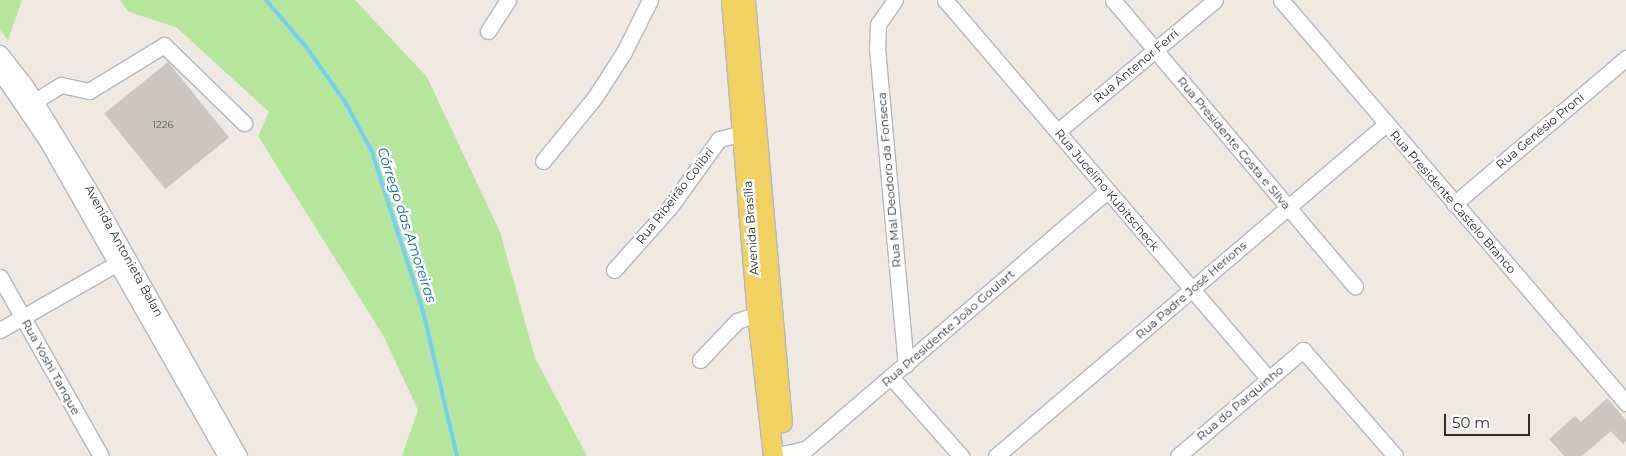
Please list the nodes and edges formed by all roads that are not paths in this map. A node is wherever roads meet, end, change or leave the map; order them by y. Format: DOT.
graph roads {
  1 [pos="508,0"];
  2 [pos="650,0"];
  3 [pos="731,0"];
  4 [pos="745,0"];
  5 [pos="895,0"];
  6 [pos="945,0"];
  7 [pos="1113,0"];
  8 [pos="1215,0"];
  9 [pos="1280,0"];
  10 [pos="488,31"];
  11 [pos="1155,50"];
  12 [pos="0,52"];
  13 [pos="1626,58"];
  14 [pos="0,72"];
  15 [pos="30,104"];
  16 [pos="244,123"];
  17 [pos="1386,124"];
  18 [pos="1058,131"];
  19 [pos="743,133"];
  20 [pos="543,161"];
  21 [pos="1107,191"];
  22 [pos="1454,204"];
  23 [pos="1288,207"];
  24 [pos="122,261"];
  25 [pos="614,270"];
  26 [pos="0,277"];
  27 [pos="1355,286"];
  28 [pos="1192,290"];
  29 [pos="757,314"];
  30 [pos="22,317"];
  31 [pos="0,330"];
  32 [pos="700,360"];
  33 [pos="906,365"];
  34 [pos="892,376"];
  35 [pos="1269,380"];
  36 [pos="1626,404"];
  37 [pos="780,455"];
  38 [pos="1392,455"];
  39 [pos="101,456"];
  40 [pos="226,456"];
  41 [pos="239,456"];
  42 [pos="961,456"];
  43 [pos="996,456"];
  44 [pos="1178,456"];
  1 -- 10 [label="street"];
  2 -- 20 [label="street"];
  3 -- 19 [label="main road, Avenida Brasília"];
  4 -- 37 [label="main road, Avenida Brasília"];
  5 -- 33 [label="street, Rua Mal Deodoro da Fonseca"];
  6 -- 18 [label="street, Rua Jucelino Kubitscheck"];
  7 -- 11 [label="street, Rua Presidente Costa e Silva"];
  8 -- 11 [label="street, Rua Antenor Ferri"];
  9 -- 17 [label="street, Rua Presidente Castelo Branco"];
  11 -- 18 [label="street, Rua Antenor Ferri"];
  11 -- 23 [label="street, Rua Presidente Costa e Silva"];
  12 -- 15 [label="street, Avenida Antonieta Balan"];
  13 -- 22 [label="street, Rua Genésio Proni"];
  14 -- 15 [label="street, Avenida Antonieta Balan"];
  15 -- 16 [label="street"];
  15 -- 24 [label="street, Avenida Antonieta Balan"];
  17 -- 22 [label="street, Rua Presidente Castelo Branco"];
  17 -- 23 [label="street, Rua Padre José Herions"];
  18 -- 21 [label="street, Rua Jucelino Kubitscheck"];
  19 -- 25 [label="street, Rua Ribeirão Colibri"];
  19 -- 29 [label="main road, Avenida Brasília"];
  21 -- 28 [label="street, Rua Jucelino Kubitscheck"];
  21 -- 33 [label="street, Rua Presidente João Goulart"];
  22 -- 36 [label="street, Rua Presidente Castelo Branco"];
  23 -- 27 [label="street, Rua Presidente Costa e Silva"];
  23 -- 28 [label="street, Rua Padre José Herions"];
  24 -- 30 [label="street"];
  24 -- 40 [label="street, Avenida Antonieta Balan"];
  24 -- 41 [label="street, Avenida Antonieta Balan"];
  26 -- 30 [label="street, Rua Yoshi Tanque"];
  28 -- 35 [label="street, Rua Jucelino Kubitscheck"];
  28 -- 43 [label="street, Rua Padre José Herions"];
  29 -- 32 [label="street"];
  29 -- 37 [label="main road, Avenida Brasília"];
  30 -- 31 [label="street"];
  30 -- 39 [label="street, Rua Yoshi Tanque"];
  33 -- 34 [label="street, Rua Presidente João Goulart"];
  34 -- 37 [label="street, Rua Presidente João Goulart"];
  34 -- 42 [label="street"];
  35 -- 38 [label="street, Rua do Parquinho"];
  35 -- 44 [label="street, Rua do Parquinho"];
}
